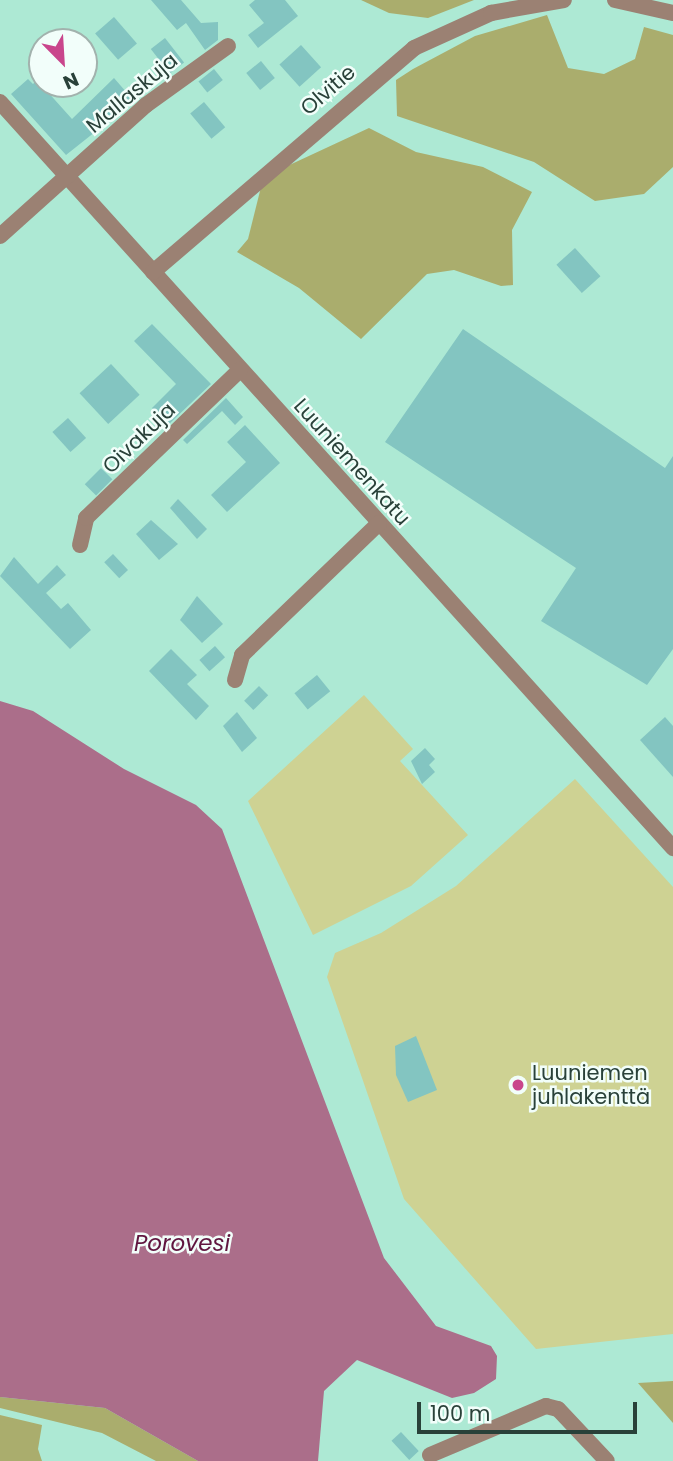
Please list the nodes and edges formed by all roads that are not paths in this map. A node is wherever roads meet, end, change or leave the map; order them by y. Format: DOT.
graph roads {
  1 [pos="564,0"];
  2 [pos="615,0"];
  3 [pos="673,13"];
  4 [pos="228,46"];
  5 [pos="0,102"];
  6 [pos="66,176"];
  7 [pos="0,236"];
  8 [pos="153,272"];
  9 [pos="240,370"];
  10 [pos="379,523"];
  11 [pos="80,545"];
  12 [pos="235,680"];
  13 [pos="673,849"];
  14 [pos="430,1455"];
  15 [pos="607,1461"];
  1 -- 8 [label="street, Olvitie"];
  2 -- 3 [label="street"];
  4 -- 6 [label="street, Mallaskuja"];
  5 -- 6 [label="street, Luuniemenkatu"];
  6 -- 7 [label="street, Mallaskuja"];
  6 -- 8 [label="street, Luuniemenkatu"];
  8 -- 9 [label="street, Luuniemenkatu"];
  9 -- 10 [label="street, Luuniemenkatu"];
  9 -- 11 [label="street, Oivakuja"];
  10 -- 12 [label="street"];
  10 -- 13 [label="street, Luuniemenkatu"];
  14 -- 15 [label="street"];
}
